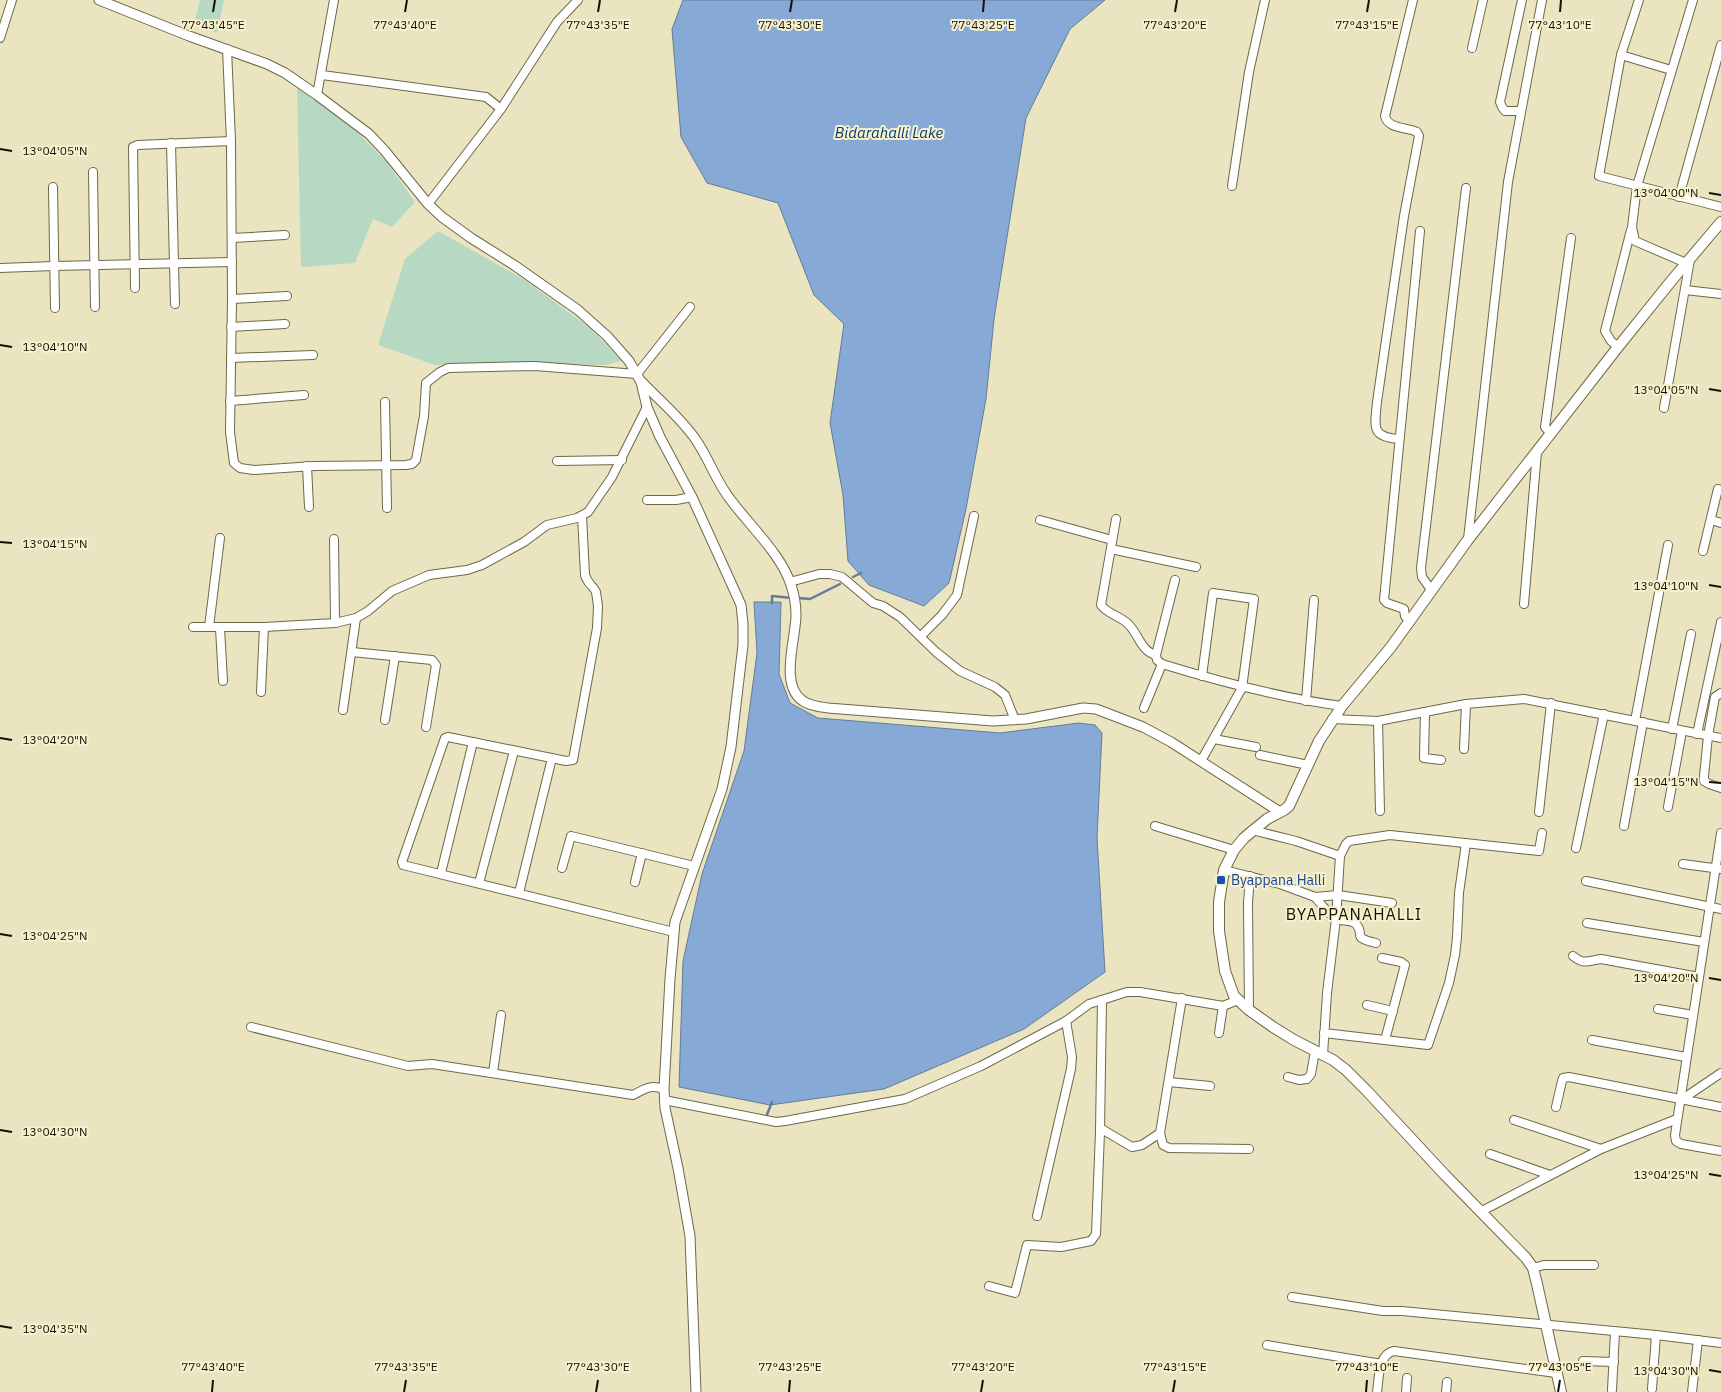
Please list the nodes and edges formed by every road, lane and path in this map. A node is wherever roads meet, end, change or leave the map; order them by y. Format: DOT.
graph roads {
  1 [pos="12,0"];
  2 [pos="100,0"];
  3 [pos="334,0"];
  4 [pos="578,0"];
  5 [pos="1265,0"];
  6 [pos="1414,0"];
  7 [pos="1483,0"];
  8 [pos="1522,0"];
  9 [pos="1542,0"];
  10 [pos="1639,0"];
  11 [pos="1693,0"];
  12 [pos="0,38"];
  13 [pos="1721,44"];
  14 [pos="1472,48"];
  15 [pos="227,49"];
  16 [pos="1621,56"];
  17 [pos="1671,70"];
  18 [pos="322,75"];
  19 [pos="317,95"];
  20 [pos="501,109"];
  21 [pos="1521,111"];
  22 [pos="231,141"];
  23 [pos="171,143"];
  24 [pos="93,172"];
  25 [pos="1232,186"];
  26 [pos="1637,186"];
  27 [pos="53,187"];
  28 [pos="1466,188"];
  29 [pos="1680,197"];
  30 [pos="428,204"];
  31 [pos="1721,207"];
  32 [pos="1721,222"];
  33 [pos="1632,227"];
  34 [pos="1420,231"];
  35 [pos="285,235"];
  36 [pos="232,238"];
  37 [pos="1572,238"];
  38 [pos="1688,261"];
  39 [pos="232,262"];
  40 [pos="175,264"];
  41 [pos="94,265"];
  42 [pos="135,265"];
  43 [pos="54,266"];
  44 [pos="0,268"];
  45 [pos="135,288"];
  46 [pos="1685,290"];
  47 [pos="1721,294"];
  48 [pos="287,296"];
  49 [pos="232,299"];
  50 [pos="175,304"];
  51 [pos="95,307"];
  52 [pos="690,307"];
  53 [pos="55,308"];
  54 [pos="285,324"];
  55 [pos="231,327"];
  56 [pos="1618,347"];
  57 [pos="313,355"];
  58 [pos="231,358"];
  59 [pos="637,374"];
  60 [pos="642,382"];
  61 [pos="304,395"];
  62 [pos="230,400"];
  63 [pos="386,402"];
  64 [pos="648,407"];
  65 [pos="1664,408"];
  66 [pos="1551,434"];
  67 [pos="1399,439"];
  68 [pos="1537,452"];
  69 [pos="622,460"];
  70 [pos="557,461"];
  71 [pos="307,466"];
  72 [pos="386,466"];
  73 [pos="1718,489"];
  74 [pos="692,498"];
  75 [pos="646,500"];
  76 [pos="309,507"];
  77 [pos="387,508"];
  78 [pos="582,516"];
  79 [pos="974,516"];
  80 [pos="1116,519"];
  81 [pos="1040,520"];
  82 [pos="1711,520"];
  83 [pos="1721,523"];
  84 [pos="220,538"];
  85 [pos="334,539"];
  86 [pos="1112,540"];
  87 [pos="1468,541"];
  88 [pos="1668,545"];
  89 [pos="1111,549"];
  90 [pos="1704,551"];
  91 [pos="1196,567"];
  92 [pos="1175,580"];
  93 [pos="790,582"];
  94 [pos="1432,591"];
  95 [pos="1314,600"];
  96 [pos="1524,604"];
  97 [pos="356,618"];
  98 [pos="1410,622"];
  99 [pos="1721,622"];
  100 [pos="335,623"];
  101 [pos="193,627"];
  102 [pos="264,627"];
  103 [pos="209,628"];
  104 [pos="220,628"];
  105 [pos="1691,634"];
  106 [pos="921,636"];
  107 [pos="352,652"];
  108 [pos="1156,655"];
  109 [pos="395,656"];
  110 [pos="1162,664"];
  111 [pos="1711,664"];
  112 [pos="1721,666"];
  113 [pos="1202,676"];
  114 [pos="223,681"];
  115 [pos="1242,688"];
  116 [pos="261,692"];
  117 [pos="1721,694"];
  118 [pos="1306,701"];
  119 [pos="1550,703"];
  120 [pos="1466,704"];
  121 [pos="1704,705"];
  122 [pos="1342,706"];
  123 [pos="1713,707"];
  124 [pos="1144,708"];
  125 [pos="343,710"];
  126 [pos="1425,712"];
  127 [pos="1604,714"];
  128 [pos="1332,719"];
  129 [pos="385,720"];
  130 [pos="1015,720"];
  131 [pos="1378,721"];
  132 [pos="1639,721"];
  133 [pos="426,727"];
  134 [pos="1672,728"];
  135 [pos="1682,731"];
  136 [pos="1697,734"];
  137 [pos="1708,736"];
  138 [pos="1721,738"];
  139 [pos="1214,739"];
  140 [pos="473,742"];
  141 [pos="1256,747"];
  142 [pos="1464,749"];
  143 [pos="514,751"];
  144 [pos="1260,755"];
  145 [pos="552,758"];
  146 [pos="1441,760"];
  147 [pos="1201,761"];
  148 [pos="1308,765"];
  149 [pos="1721,788"];
  150 [pos="1668,807"];
  151 [pos="1380,811"];
  152 [pos="1280,812"];
  153 [pos="1539,812"];
  154 [pos="1155,826"];
  155 [pos="1624,826"];
  156 [pos="1252,830"];
  157 [pos="1542,832"];
  158 [pos="1721,833"];
  159 [pos="1466,843"];
  160 [pos="1576,848"];
  161 [pos="1234,850"];
  162 [pos="642,853"];
  163 [pos="1340,856"];
  164 [pos="1683,864"];
  165 [pos="694,866"];
  166 [pos="562,868"];
  167 [pos="1718,868"];
  168 [pos="1224,870"];
  169 [pos="441,873"];
  170 [pos="1250,876"];
  171 [pos="1586,881"];
  172 [pos="635,882"];
  173 [pos="479,883"];
  174 [pos="519,893"];
  175 [pos="1338,896"];
  176 [pos="1314,897"];
  177 [pos="1392,903"];
  178 [pos="1710,908"];
  179 [pos="1721,909"];
  180 [pos="1336,919"];
  181 [pos="1587,923"];
  182 [pos="674,932"];
  183 [pos="1704,942"];
  184 [pos="1376,943"];
  185 [pos="1573,956"];
  186 [pos="1382,958"];
  187 [pos="1699,977"];
  188 [pos="1182,998"];
  189 [pos="1102,1000"];
  190 [pos="1238,1000"];
  191 [pos="1366,1005"];
  192 [pos="1223,1006"];
  193 [pos="1658,1009"];
  194 [pos="1249,1010"];
  195 [pos="1393,1011"];
  196 [pos="1693,1015"];
  197 [pos="501,1016"];
  198 [pos="1066,1021"];
  199 [pos="251,1027"];
  200 [pos="1219,1032"];
  201 [pos="1324,1033"];
  202 [pos="1386,1040"];
  203 [pos="1592,1040"];
  204 [pos="1319,1053"];
  205 [pos="1686,1057"];
  206 [pos="493,1073"];
  207 [pos="1721,1073"];
  208 [pos="1288,1077"];
  209 [pos="1170,1082"];
  210 [pos="1210,1086"];
  211 [pos="664,1089"];
  212 [pos="1682,1098"];
  213 [pos="664,1100"];
  214 [pos="1721,1106"];
  215 [pos="1556,1107"];
  216 [pos="1677,1119"];
  217 [pos="1514,1120"];
  218 [pos="1100,1128"];
  219 [pos="1160,1133"];
  220 [pos="1249,1149"];
  221 [pos="1601,1149"];
  222 [pos="1721,1151"];
  223 [pos="1490,1154"];
  224 [pos="1550,1175"];
  225 [pos="1480,1212"];
  226 [pos="1037,1216"];
  227 [pos="1594,1265"];
  228 [pos="1532,1268"];
  229 [pos="989,1286"];
  230 [pos="1292,1297"];
  231 [pos="1546,1326"];
  232 [pos="1615,1332"];
  233 [pos="1656,1335"];
  234 [pos="1698,1340"];
  235 [pos="1721,1343"];
  236 [pos="1267,1345"];
  237 [pos="1583,1361"];
  238 [pos="1614,1362"];
  239 [pos="1382,1364"];
  240 [pos="1556,1372"];
  241 [pos="1407,1378"];
  242 [pos="1447,1382"];
  243 [pos="1652,1389"];
  244 [pos="1612,1390"];
  245 [pos="696,1392"];
  246 [pos="1377,1392"];
  247 [pos="1406,1392"];
  248 [pos="1446,1392"];
  249 [pos="1560,1392"];
  250 [pos="1692,1392"];
  1 -- 12 [label="street"];
  2 -- 15 [label="street"];
  3 -- 18 [label="street"];
  4 -- 20 [label="street"];
  5 -- 25 [label="street"];
  6 -- 67 [label="street"];
  7 -- 14 [label="street"];
  8 -- 21 [label="street"];
  9 -- 21 [label="street"];
  10 -- 16 [label="street"];
  11 -- 17 [label="street"];
  13 -- 29 [label="street"];
  15 -- 19 [label="street"];
  15 -- 22 [label="street"];
  16 -- 17 [label="street"];
  16 -- 26 [label="street"];
  17 -- 26 [label="street"];
  18 -- 19 [label="street"];
  18 -- 20 [label="street"];
  19 -- 30 [label="street"];
  20 -- 30 [label="street"];
  21 -- 87 [label="street"];
  22 -- 23 [label="street"];
  22 -- 36 [label="street"];
  23 -- 40 [label="street"];
  23 -- 42 [label="street"];
  24 -- 41 [label="street"];
  26 -- 29 [label="street"];
  26 -- 33 [label="street"];
  27 -- 43 [label="street"];
  28 -- 94 [label="street"];
  29 -- 31 [label="street"];
  30 -- 59 [label="street"];
  32 -- 38 [label="main road"];
  33 -- 38 [label="street"];
  33 -- 56 [label="street"];
  34 -- 67 [label="street"];
  35 -- 36 [label="street"];
  36 -- 39 [label="street"];
  37 -- 66 [label="street"];
  38 -- 46 [label="street"];
  38 -- 56 [label="main road"];
  39 -- 40 [label="street"];
  39 -- 49 [label="street"];
  40 -- 42 [label="street"];
  40 -- 50 [label="street"];
  41 -- 42 [label="street"];
  41 -- 43 [label="street"];
  41 -- 51 [label="street"];
  42 -- 45 [label="street"];
  43 -- 44 [label="street"];
  43 -- 53 [label="street"];
  46 -- 47 [label="street"];
  46 -- 65 [label="street"];
  48 -- 49 [label="street"];
  49 -- 55 [label="street"];
  52 -- 59 [label="street"];
  54 -- 55 [label="street"];
  55 -- 58 [label="street"];
  56 -- 66 [label="main road"];
  57 -- 58 [label="street"];
  58 -- 62 [label="street"];
  59 -- 60 [label="street"];
  59 -- 72 [label="street"];
  60 -- 64 [label="street"];
  60 -- 93 [label="street"];
  61 -- 62 [label="street"];
  62 -- 71 [label="street"];
  63 -- 72 [label="street"];
  64 -- 69 [label="street"];
  64 -- 74 [label="street"];
  66 -- 68 [label="main road"];
  67 -- 98 [label="street"];
  68 -- 87 [label="main road"];
  68 -- 96 [label="street"];
  69 -- 70 [label="street"];
  69 -- 78 [label="street"];
  71 -- 72 [label="street"];
  71 -- 76 [label="street"];
  72 -- 77 [label="street"];
  73 -- 82 [label="street"];
  74 -- 75 [label="street"];
  74 -- 165 [label="street"];
  78 -- 97 [label="street"];
  78 -- 145 [label="street"];
  79 -- 106 [label="street"];
  80 -- 86 [label="street"];
  81 -- 86 [label="street"];
  82 -- 83 [label="street"];
  82 -- 90 [label="street"];
  84 -- 103 [label="street"];
  85 -- 100 [label="street"];
  86 -- 89 [label="street"];
  87 -- 94 [label="main road"];
  88 -- 132 [label="street"];
  89 -- 91 [label="street"];
  89 -- 108 [label="street"];
  92 -- 108 [label="street"];
  93 -- 106 [label="street"];
  93 -- 130 [label="street"];
  94 -- 98 [label="main road"];
  95 -- 118 [label="street"];
  97 -- 100 [label="street"];
  97 -- 107 [label="street"];
  98 -- 122 [label="main road"];
  99 -- 111 [label="street"];
  100 -- 102 [label="street"];
  101 -- 103 [label="street"];
  102 -- 104 [label="street"];
  102 -- 116 [label="street"];
  103 -- 104 [label="street"];
  104 -- 114 [label="street"];
  105 -- 134 [label="street"];
  106 -- 130 [label="street"];
  107 -- 109 [label="street"];
  107 -- 125 [label="street"];
  108 -- 110 [label="street"];
  109 -- 129 [label="street"];
  109 -- 133 [label="street"];
  110 -- 113 [label="street"];
  110 -- 124 [label="street"];
  111 -- 112 [label="street"];
  111 -- 121 [label="street"];
  113 -- 115 [label="street"];
  113 -- 115 [label="street"];
  115 -- 118 [label="street"];
  115 -- 139 [label="street"];
  117 -- 123 [label="street"];
  118 -- 122 [label="street"];
  119 -- 120 [label="street"];
  119 -- 127 [label="street"];
  119 -- 153 [label="street"];
  120 -- 126 [label="street"];
  120 -- 142 [label="street"];
  121 -- 123 [label="street"];
  121 -- 136 [label="street"];
  122 -- 128 [label="main road"];
  123 -- 137 [label="street"];
  126 -- 131 [label="street"];
  126 -- 146 [label="street"];
  127 -- 132 [label="street"];
  127 -- 160 [label="street"];
  128 -- 131 [label="street"];
  128 -- 148 [label="main road"];
  130 -- 147 [label="street"];
  131 -- 151 [label="street"];
  132 -- 134 [label="street"];
  132 -- 155 [label="street"];
  134 -- 135 [label="street"];
  135 -- 136 [label="street"];
  135 -- 150 [label="street"];
  136 -- 137 [label="street"];
  137 -- 138 [label="street"];
  137 -- 149 [label="street"];
  139 -- 141 [label="street"];
  139 -- 147 [label="street"];
  140 -- 143 [label="street"];
  140 -- 169 [label="street"];
  140 -- 169 [label="street"];
  143 -- 145 [label="street"];
  143 -- 173 [label="street"];
  144 -- 148 [label="street"];
  145 -- 174 [label="street"];
  147 -- 152 [label="street"];
  148 -- 152 [label="main road"];
  152 -- 156 [label="main road"];
  154 -- 161 [label="street"];
  156 -- 161 [label="main road"];
  156 -- 163 [label="street"];
  157 -- 159 [label="street"];
  158 -- 167 [label="street"];
  159 -- 163 [label="street"];
  159 -- 202 [label="street"];
  161 -- 168 [label="main road"];
  162 -- 165 [label="street"];
  162 -- 166 [label="street"];
  162 -- 172 [label="street"];
  163 -- 175 [label="street"];
  164 -- 167 [label="street"];
  165 -- 182 [label="street"];
  167 -- 178 [label="street"];
  168 -- 170 [label="street"];
  168 -- 190 [label="main road"];
  169 -- 173 [label="street"];
  170 -- 176 [label="street"];
  170 -- 194 [label="street"];
  171 -- 178 [label="street"];
  173 -- 174 [label="street"];
  174 -- 182 [label="street"];
  175 -- 176 [label="street"];
  175 -- 177 [label="street"];
  175 -- 180 [label="street"];
  176 -- 180 [label="street"];
  178 -- 179 [label="street"];
  178 -- 183 [label="street"];
  180 -- 184 [label="street"];
  180 -- 201 [label="street"];
  181 -- 183 [label="street"];
  182 -- 211 [label="street"];
  183 -- 187 [label="street"];
  185 -- 187 [label="street"];
  186 -- 195 [label="street"];
  187 -- 196 [label="street"];
  188 -- 189 [label="street"];
  188 -- 192 [label="street"];
  188 -- 209 [label="street"];
  189 -- 198 [label="street"];
  189 -- 218 [label="street"];
  190 -- 192 [label="street"];
  190 -- 194 [label="main road"];
  191 -- 195 [label="street"];
  192 -- 200 [label="street"];
  193 -- 196 [label="street"];
  194 -- 204 [label="main road"];
  195 -- 202 [label="street"];
  196 -- 205 [label="street"];
  197 -- 206 [label="street"];
  198 -- 213 [label="street"];
  198 -- 226 [label="street"];
  199 -- 206 [label="street"];
  201 -- 202 [label="street"];
  201 -- 204 [label="street"];
  203 -- 205 [label="street"];
  204 -- 208 [label="street"];
  204 -- 225 [label="main road"];
  205 -- 212 [label="street"];
  206 -- 211 [label="street"];
  207 -- 212 [label="street"];
  209 -- 210 [label="street"];
  209 -- 219 [label="street"];
  211 -- 213 [label="street"];
  212 -- 214 [label="street"];
  212 -- 215 [label="street"];
  212 -- 216 [label="street"];
  213 -- 245 [label="street"];
  216 -- 221 [label="street"];
  216 -- 222 [label="street"];
  217 -- 221 [label="street"];
  218 -- 219 [label="street"];
  218 -- 229 [label="street"];
  219 -- 220 [label="street"];
  221 -- 224 [label="street"];
  223 -- 224 [label="street"];
  224 -- 225 [label="street"];
  225 -- 228 [label="main road"];
  227 -- 228 [label="street"];
  228 -- 231 [label="main road"];
  230 -- 231 [label="street"];
  231 -- 232 [label="street"];
  231 -- 240 [label="main road"];
  232 -- 233 [label="street"];
  232 -- 238 [label="street"];
  233 -- 234 [label="street"];
  233 -- 243 [label="street"];
  234 -- 235 [label="street"];
  234 -- 250 [label="street"];
  236 -- 239 [label="street"];
  237 -- 238 [label="street"];
  238 -- 244 [label="street"];
  239 -- 240 [label="street"];
  239 -- 246 [label="street"];
  240 -- 249 [label="main road"];
  241 -- 247 [label="street"];
  242 -- 248 [label="street"];
}
